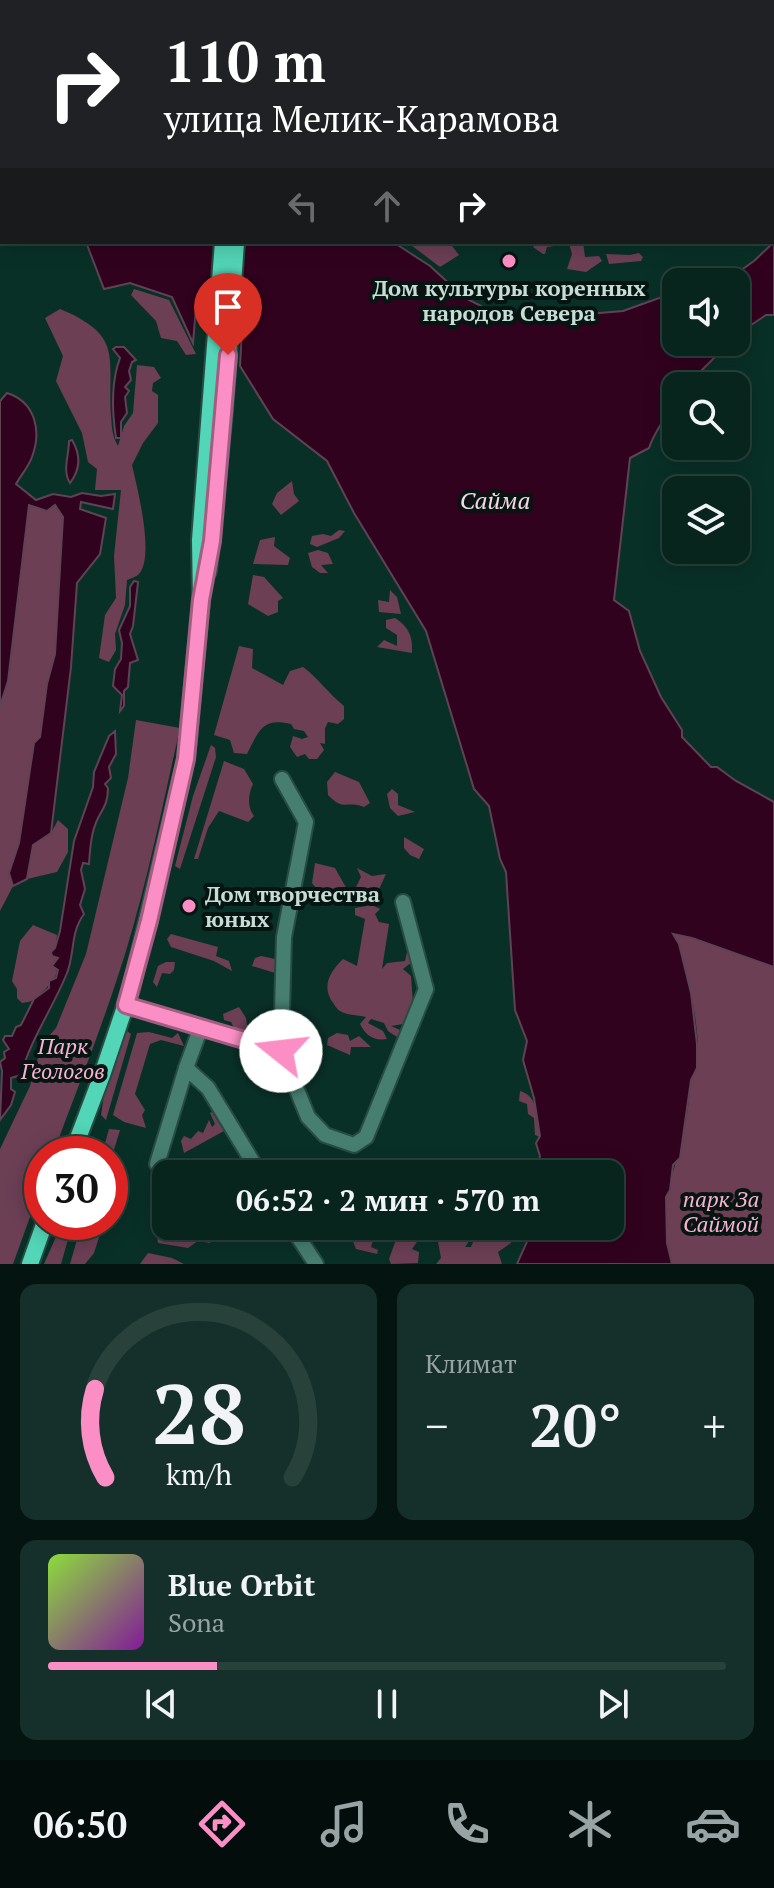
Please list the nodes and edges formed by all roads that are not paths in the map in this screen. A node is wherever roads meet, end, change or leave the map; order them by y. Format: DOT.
graph roads {
  1 [pos="223,244"];
  2 [pos="236,244"];
  3 [pos="216,409"];
  4 [pos="282,779"];
  5 [pos="403,902"];
  6 [pos="126,1005"];
  7 [pos="201,1027"];
  8 [pos="281,1051"];
  9 [pos="186,1068"];
  10 [pos="79,1136"];
  11 [pos="158,1160"];
  12 [pos="252,1160"];
  13 [pos="39,1240"];
  14 [pos="300,1240"];
  15 [pos="30,1264"];
  16 [pos="316,1264"];
  1 -- 3 [label="main road"];
  2 -- 3 [label="main road"];
  3 -- 6 [label="main road"];
  4 -- 8 [label="street"];
  5 -- 8 [label="street"];
  6 -- 7 [label="street"];
  6 -- 10 [label="main road"];
  7 -- 8 [label="street"];
  7 -- 9 [label="street"];
  9 -- 11 [label="street"];
  9 -- 12 [label="street"];
  13 -- 15 [label="main road"];
  14 -- 16 [label="street"];
}
